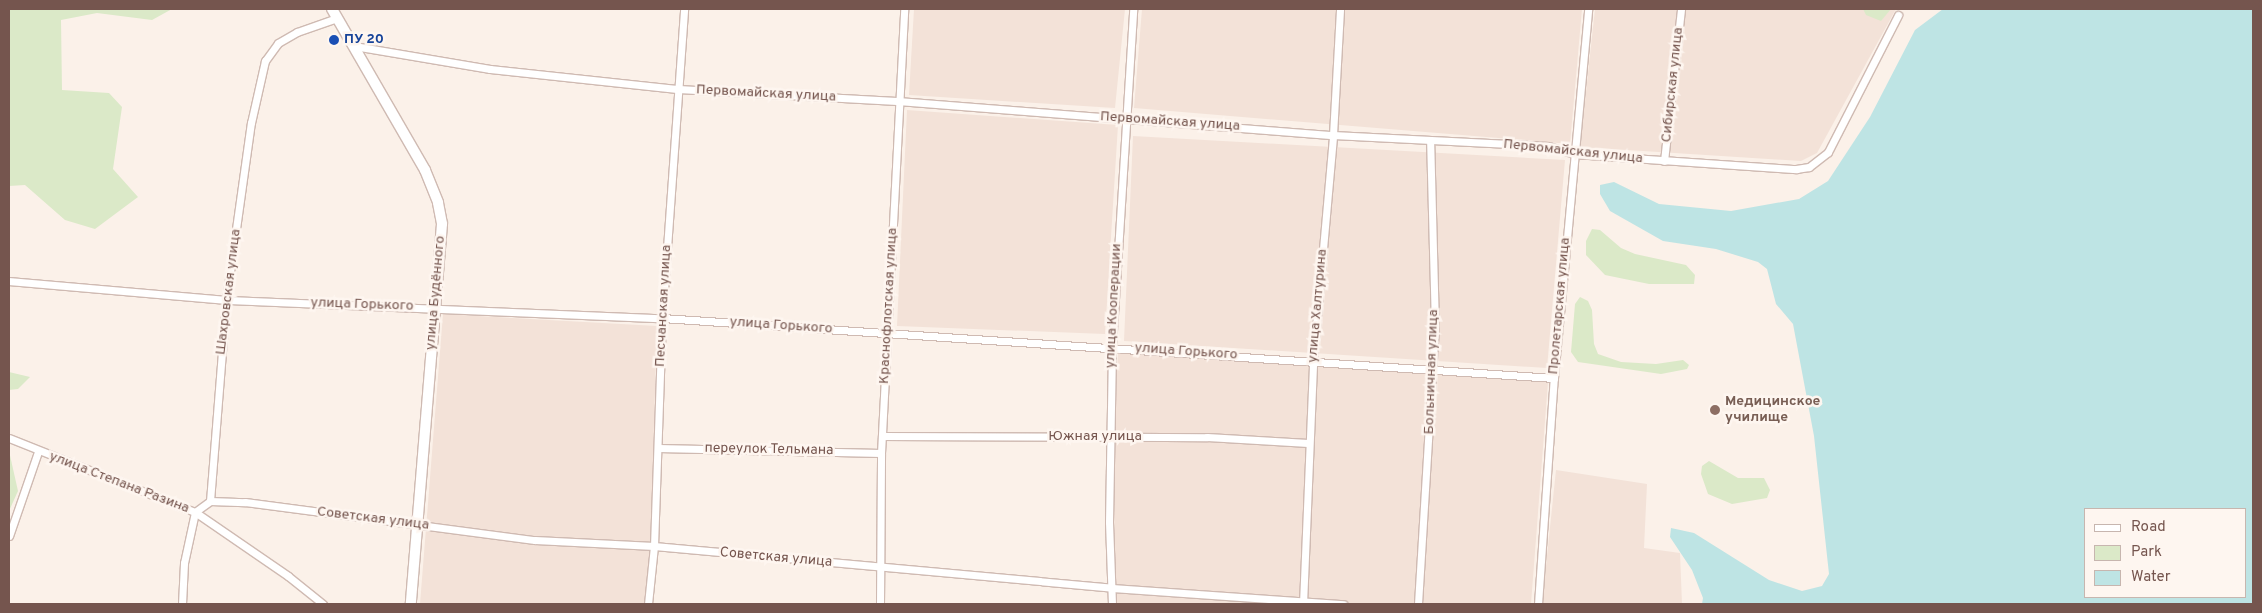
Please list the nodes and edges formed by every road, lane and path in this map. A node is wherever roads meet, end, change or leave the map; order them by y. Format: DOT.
graph roads {
  1 [pos="332,9"];
  2 [pos="684,9"];
  3 [pos="904,9"];
  4 [pos="1133,9"];
  5 [pos="1340,9"];
  6 [pos="1588,9"];
  7 [pos="1681,9"];
  8 [pos="1898,16"];
  9 [pos="338,18"];
  10 [pos="354,46"];
  11 [pos="677,89"];
  12 [pos="898,101"];
  13 [pos="1124,119"];
  14 [pos="1333,134"];
  15 [pos="1430,140"];
  16 [pos="1574,154"];
  17 [pos="1664,161"];
  18 [pos="9,281"];
  19 [pos="226,300"];
  20 [pos="435,307"];
  21 [pos="662,318"];
  22 [pos="888,333"];
  23 [pos="1112,347"];
  24 [pos="1313,361"];
  25 [pos="1434,369"];
  26 [pos="1554,378"];
  27 [pos="882,436"];
  28 [pos="9,438"];
  29 [pos="1109,438"];
  30 [pos="1308,443"];
  31 [pos="658,448"];
  32 [pos="38,452"];
  33 [pos="880,453"];
  34 [pos="210,501"];
  35 [pos="195,512"];
  36 [pos="416,525"];
  37 [pos="9,536"];
  38 [pos="654,546"];
  39 [pos="881,568"];
  40 [pos="1112,588"];
  41 [pos="1303,602"];
  42 [pos="182,604"];
  43 [pos="323,604"];
  44 [pos="411,604"];
  45 [pos="648,604"];
  46 [pos="880,604"];
  47 [pos="1112,604"];
  48 [pos="1343,604"];
  49 [pos="1418,604"];
  50 [pos="1538,604"];
  1 -- 9 [label="street, улица Будённого"];
  2 -- 11 [label="street, Песчанская улица"];
  3 -- 12 [label="street, Краснофлотская улица"];
  4 -- 13 [label="street, улица Кооперации"];
  5 -- 14 [label="street, улица Халтурина"];
  6 -- 16 [label="street, Пролетарская улица"];
  7 -- 17 [label="street, Сибирская улица"];
  8 -- 17 [label="street, Первомайская улица"];
  9 -- 10 [label="street, улица Будённого"];
  9 -- 19 [label="street, Шахровская улица"];
  10 -- 11 [label="street, Первомайская улица"];
  10 -- 20 [label="street, улица Будённого"];
  11 -- 12 [label="street, Первомайская улица"];
  11 -- 21 [label="street, Песчанская улица"];
  12 -- 13 [label="street, Первомайская улица"];
  12 -- 22 [label="street, Краснофлотская улица"];
  13 -- 14 [label="street, Первомайская улица"];
  13 -- 23 [label="street, улица Кооперации"];
  14 -- 15 [label="street, Первомайская улица"];
  14 -- 24 [label="street, улица Халтурина"];
  15 -- 16 [label="street, Первомайская улица"];
  15 -- 25 [label="street, Больничная улица"];
  16 -- 17 [label="street, Первомайская улица"];
  16 -- 26 [label="street, Пролетарская улица"];
  18 -- 19 [label="street, улица Горького"];
  19 -- 20 [label="street, улица Горького"];
  19 -- 34 [label="street, Шахровская улица"];
  20 -- 21 [label="street, улица Горького"];
  20 -- 36 [label="street, улица Будённого"];
  21 -- 22 [label="street, улица Горького"];
  21 -- 31 [label="street, Песчанская улица"];
  22 -- 23 [label="street, улица Горького"];
  22 -- 27 [label="street, Краснофлотская улица"];
  23 -- 24 [label="street, улица Горького"];
  23 -- 29 [label="street, улица Кооперации"];
  24 -- 25 [label="street, улица Горького"];
  24 -- 30 [label="street, улица Халтурина"];
  25 -- 26 [label="street, улица Горького"];
  25 -- 49 [label="street, Больничная улица"];
  26 -- 50 [label="street, Пролетарская улица"];
  27 -- 29 [label="street, Южная улица"];
  27 -- 33 [label="street, Краснофлотская улица"];
  28 -- 32 [label="street, улица Степана Разина"];
  29 -- 30 [label="street, Южная улица"];
  29 -- 40 [label="street, улица Кооперации"];
  30 -- 41 [label="street, улица Халтурина"];
  31 -- 33 [label="street, переулок Тельмана"];
  31 -- 38 [label="street, Песчанская улица"];
  32 -- 35 [label="street, улица Степана Разина"];
  32 -- 37 [label="street"];
  33 -- 39 [label="street, Краснофлотская улица"];
  34 -- 35 [label="street"];
  34 -- 36 [label="street, Советская улица"];
  35 -- 42 [label="street"];
  35 -- 43 [label="street, улица Степана Разина"];
  36 -- 38 [label="street, Советская улица"];
  36 -- 44 [label="street, улица Будённого"];
  38 -- 39 [label="street, Советская улица"];
  38 -- 45 [label="street, Песчанская улица"];
  39 -- 40 [label="street, Советская улица"];
  39 -- 46 [label="street, Краснофлотская улица"];
  40 -- 41 [label="street, Советская улица"];
  40 -- 47 [label="street, улица Кооперации"];
  41 -- 48 [label="street, Советская улица"];
}
